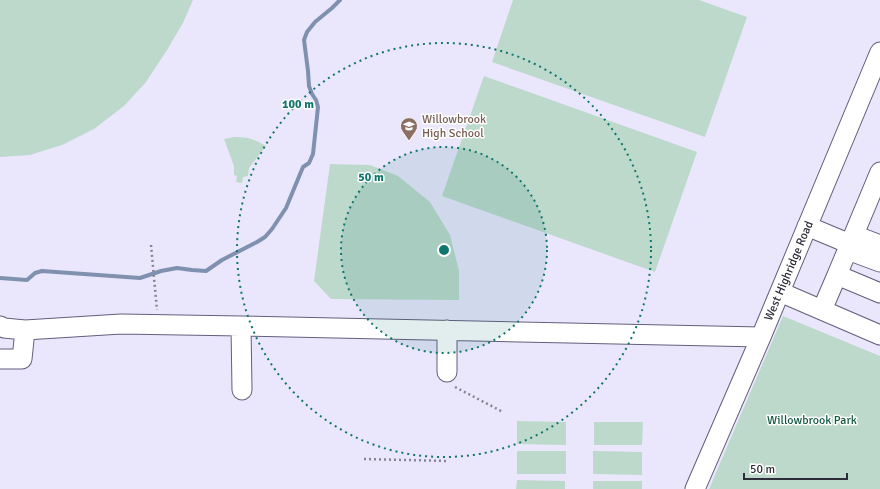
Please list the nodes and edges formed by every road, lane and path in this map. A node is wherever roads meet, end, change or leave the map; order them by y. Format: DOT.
graph roads {
  1 [pos="880,52"];
  2 [pos="880,172"];
  3 [pos="807,226"];
  4 [pos="850,244"];
  5 [pos="151,245"];
  6 [pos="880,245"];
  7 [pos="880,262"];
  8 [pos="837,275"];
  9 [pos="780,292"];
  10 [pos="880,293"];
  11 [pos="822,310"];
  12 [pos="158,325"];
  13 [pos="0,326"];
  14 [pos="241,326"];
  15 [pos="25,330"];
  16 [pos="447,330"];
  17 [pos="880,335"];
  18 [pos="761,337"];
  19 [pos="0,359"];
  20 [pos="451,380"];
  21 [pos="242,390"];
  22 [pos="503,412"];
  23 [pos="364,459"];
  24 [pos="448,461"];
  25 [pos="695,489"];
  1 -- 3 [label="street, West Highridge Road"];
  2 -- 4 [label="street"];
  3 -- 4 [label="street"];
  3 -- 9 [label="street, West Highridge Road"];
  4 -- 6 [label="street"];
  4 -- 7 [label="street"];
  4 -- 8 [label="street"];
  5 -- 12 [label="path"];
  8 -- 10 [label="street"];
  8 -- 11 [label="street"];
  9 -- 11 [label="street"];
  9 -- 18 [label="street, West Highridge Road"];
  11 -- 17 [label="street"];
  12 -- 14 [label="street"];
  12 -- 15 [label="street"];
  13 -- 15 [label="street"];
  14 -- 16 [label="street"];
  14 -- 21 [label="street"];
  15 -- 19 [label="street"];
  16 -- 18 [label="street"];
  16 -- 20 [label="street"];
  18 -- 25 [label="street, West Highridge Road"];
  20 -- 22 [label="path"];
  23 -- 24 [label="path"];
}
